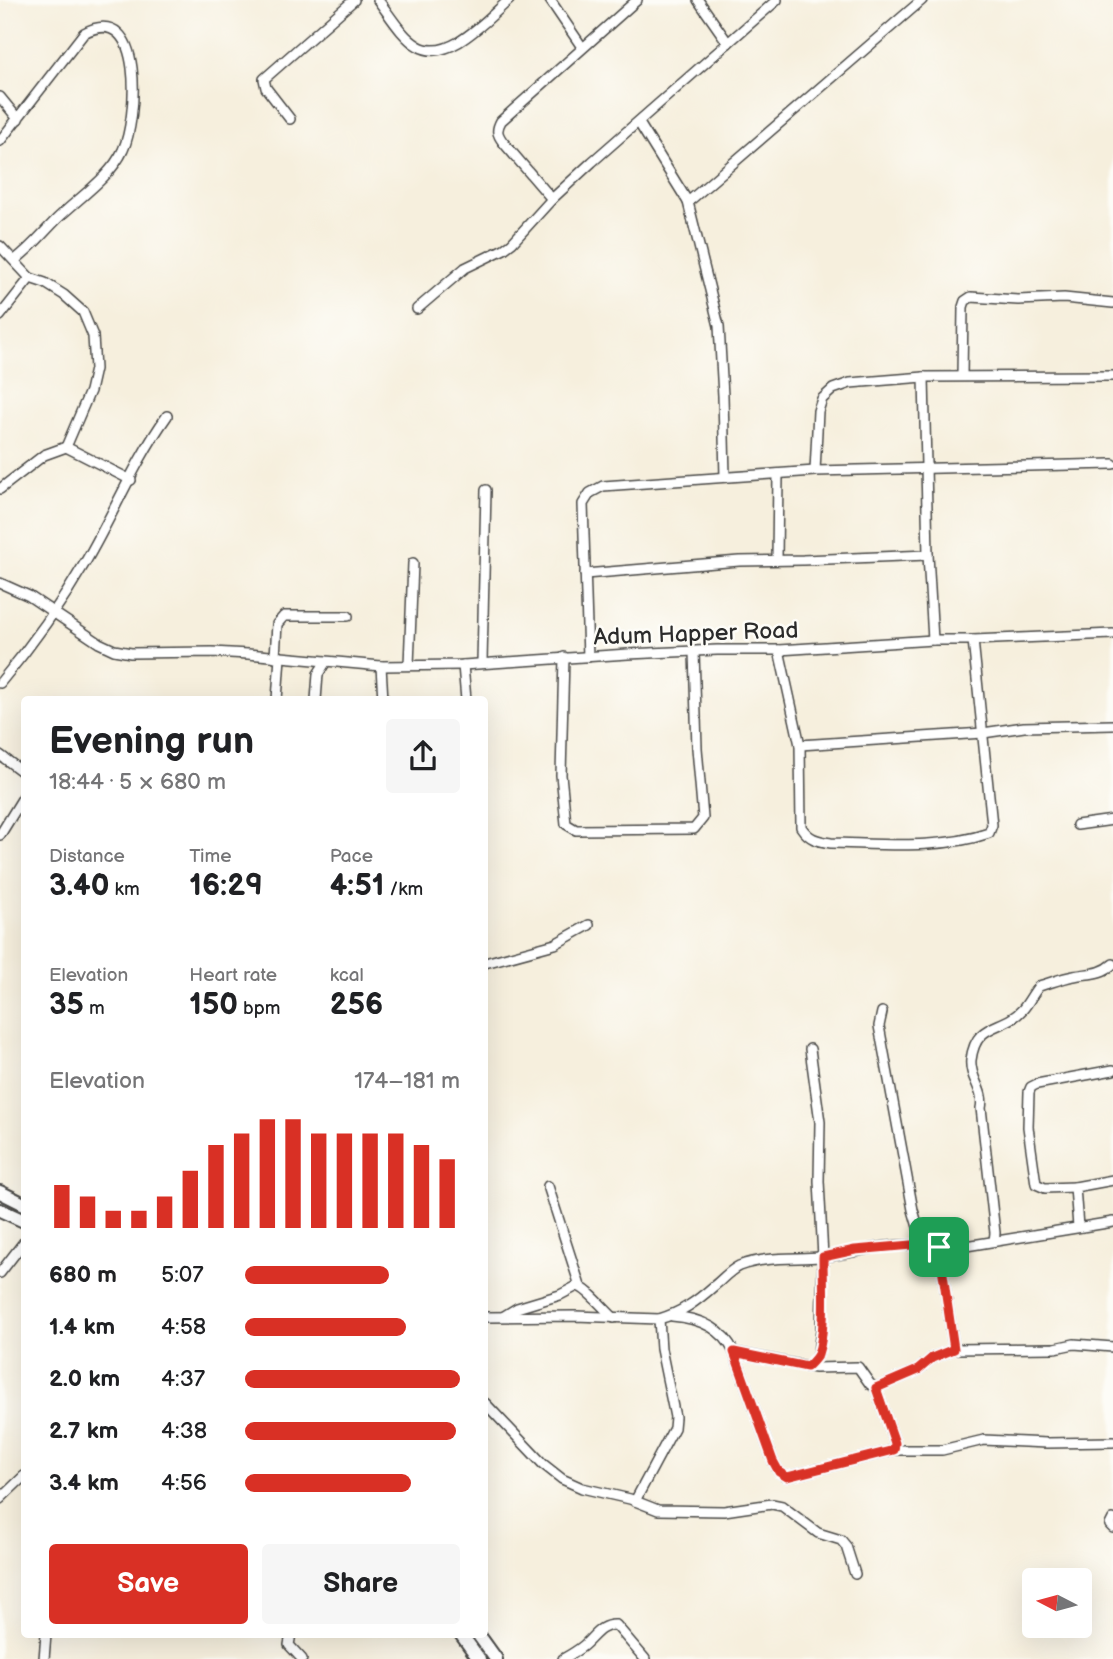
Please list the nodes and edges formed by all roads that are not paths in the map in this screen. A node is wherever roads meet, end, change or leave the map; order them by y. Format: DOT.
graph roads {
  1 [pos="354,0"];
  2 [pos="378,0"];
  3 [pos="509,0"];
  4 [pos="550,0"];
  5 [pos="637,0"];
  6 [pos="698,0"];
  7 [pos="777,0"];
  8 [pos="922,0"];
  9 [pos="727,43"];
  10 [pos="582,47"];
  11 [pos="0,97"];
  12 [pos="18,119"];
  13 [pos="290,119"];
  14 [pos="639,123"];
  15 [pos="0,141"];
  16 [pos="552,199"];
  17 [pos="688,202"];
  18 [pos="0,246"];
  19 [pos="15,260"];
  20 [pos="30,278"];
  21 [pos="1113,303"];
  22 [pos="417,309"];
  23 [pos="0,316"];
  24 [pos="962,376"];
  25 [pos="1113,376"];
  26 [pos="924,377"];
  27 [pos="167,416"];
  28 [pos="66,447"];
  29 [pos="1113,464"];
  30 [pos="927,467"];
  31 [pos="815,471"];
  32 [pos="778,474"];
  33 [pos="725,477"];
  34 [pos="131,480"];
  35 [pos="0,489"];
  36 [pos="486,490"];
  37 [pos="928,555"];
  38 [pos="777,560"];
  39 [pos="413,563"];
  40 [pos="584,574"];
  41 [pos="0,583"];
  42 [pos="55,611"];
  43 [pos="348,616"];
  44 [pos="1113,634"];
  45 [pos="933,640"];
  46 [pos="973,640"];
  47 [pos="779,650"];
  48 [pos="694,652"];
  49 [pos="277,657"];
  50 [pos="564,657"];
  51 [pos="588,657"];
  52 [pos="482,662"];
  53 [pos="325,663"];
  54 [pos="409,665"];
  55 [pos="463,665"];
  56 [pos="382,666"];
  57 [pos="0,683"];
  58 [pos="277,696"];
  59 [pos="316,696"];
  60 [pos="383,696"];
  61 [pos="466,696"];
  62 [pos="1113,725"];
  63 [pos="983,733"];
  64 [pos="800,745"];
  65 [pos="0,755"];
  66 [pos="21,771"];
  67 [pos="21,801"];
  68 [pos="1113,820"];
  69 [pos="1077,825"];
  70 [pos="0,835"];
  71 [pos="589,925"];
  72 [pos="488,962"];
  73 [pos="1113,964"];
  74 [pos="882,1012"];
  75 [pos="810,1049"];
  76 [pos="1113,1070"];
  77 [pos="1113,1180"];
  78 [pos="548,1186"];
  79 [pos="1075,1187"];
  80 [pos="0,1192"];
  81 [pos="21,1202"];
  82 [pos="0,1210"];
  83 [pos="21,1220"];
  84 [pos="1113,1222"];
  85 [pos="1078,1227"];
  86 [pos="994,1241"];
  87 [pos="923,1244"];
  88 [pos="21,1246"];
  89 [pos="939,1247"];
  90 [pos="823,1257"];
  91 [pos="0,1273"];
  92 [pos="580,1286"];
  93 [pos="670,1316"];
  94 [pos="488,1317"];
  95 [pos="503,1317"];
  96 [pos="614,1318"];
  97 [pos="659,1319"];
  98 [pos="1113,1347"];
  99 [pos="954,1349"];
  100 [pos="734,1352"];
  101 [pos="807,1367"];
  102 [pos="876,1388"];
  103 [pos="488,1406"];
  104 [pos="1113,1442"];
  105 [pos="894,1450"];
  106 [pos="21,1479"];
  107 [pos="0,1499"];
  108 [pos="635,1501"];
  109 [pos="1113,1519"];
  110 [pos="1113,1528"];
  111 [pos="855,1574"];
  112 [pos="46,1638"];
  113 [pos="290,1638"];
  114 [pos="464,1638"];
  115 [pos="481,1638"];
  116 [pos="44,1659"];
  117 [pos="302,1659"];
  118 [pos="478,1659"];
  119 [pos="496,1659"];
  120 [pos="563,1659"];
  121 [pos="645,1659"];
  1 -- 13 [label="street"];
  2 -- 3 [label="street"];
  4 -- 10 [label="street"];
  5 -- 10 [label="street"];
  6 -- 9 [label="street"];
  7 -- 9 [label="street"];
  8 -- 17 [label="street"];
  9 -- 14 [label="street"];
  10 -- 16 [label="street"];
  11 -- 12 [label="street"];
  12 -- 15 [label="street"];
  12 -- 19 [label="street"];
  14 -- 16 [label="street"];
  14 -- 17 [label="street"];
  16 -- 22 [label="street"];
  17 -- 33 [label="street"];
  18 -- 19 [label="street"];
  19 -- 20 [label="street"];
  20 -- 23 [label="street"];
  20 -- 28 [label="street"];
  21 -- 24 [label="street"];
  24 -- 25 [label="street"];
  24 -- 26 [label="street"];
  26 -- 30 [label="street"];
  26 -- 31 [label="street"];
  27 -- 34 [label="street"];
  28 -- 34 [label="street"];
  28 -- 35 [label="street"];
  29 -- 30 [label="street"];
  30 -- 31 [label="street"];
  30 -- 37 [label="street"];
  31 -- 32 [label="street"];
  32 -- 33 [label="street"];
  32 -- 38 [label="street"];
  33 -- 40 [label="street"];
  34 -- 42 [label="street"];
  36 -- 52 [label="street"];
  37 -- 38 [label="street"];
  37 -- 45 [label="street"];
  38 -- 40 [label="street"];
  39 -- 54 [label="street"];
  40 -- 51 [label="street"];
  41 -- 42 [label="street, Adum Happer Road"];
  42 -- 49 [label="street, Adum Happer Road"];
  42 -- 57 [label="street"];
  43 -- 49 [label="street"];
  44 -- 46 [label="street, Adum Happer Road"];
  45 -- 46 [label="street, Adum Happer Road"];
  45 -- 47 [label="street, Adum Happer Road"];
  46 -- 63 [label="street"];
  47 -- 48 [label="street, Adum Happer Road"];
  47 -- 64 [label="street"];
  48 -- 50 [label="street"];
  48 -- 51 [label="street, Adum Happer Road"];
  49 -- 53 [label="street, Adum Happer Road"];
  49 -- 58 [label="street"];
  50 -- 51 [label="street, Adum Happer Road"];
  50 -- 52 [label="street, Adum Happer Road"];
  52 -- 55 [label="street, Adum Happer Road"];
  53 -- 56 [label="street, Adum Happer Road"];
  53 -- 59 [label="street"];
  54 -- 55 [label="street, Adum Happer Road"];
  54 -- 56 [label="street, Adum Happer Road"];
  55 -- 61 [label="street"];
  56 -- 60 [label="street"];
  62 -- 63 [label="street"];
  63 -- 64 [label="street"];
  63 -- 64 [label="street"];
  65 -- 66 [label="street"];
  67 -- 70 [label="street"];
  68 -- 69 [label="street"];
  71 -- 72 [label="street"];
  73 -- 86 [label="street"];
  74 -- 87 [label="street"];
  75 -- 90 [label="street"];
  76 -- 79 [label="street"];
  77 -- 79 [label="street"];
  78 -- 92 [label="street"];
  79 -- 85 [label="street"];
  80 -- 81 [label="street"];
  82 -- 83 [label="street"];
  84 -- 85 [label="street"];
  85 -- 86 [label="street"];
  86 -- 89 [label="street"];
  87 -- 89 [label="street"];
  87 -- 90 [label="street"];
  88 -- 91 [label="street"];
  89 -- 99 [label="street"];
  90 -- 93 [label="street"];
  90 -- 101 [label="street"];
  92 -- 95 [label="street"];
  92 -- 96 [label="street"];
  93 -- 97 [label="street"];
  93 -- 100 [label="street"];
  94 -- 95 [label="street"];
  95 -- 96 [label="street"];
  96 -- 97 [label="street"];
  97 -- 108 [label="street"];
  98 -- 99 [label="street"];
  99 -- 102 [label="street"];
  100 -- 101 [label="street"];
  100 -- 105 [label="street"];
  101 -- 102 [label="street"];
  102 -- 105 [label="street"];
  103 -- 108 [label="street"];
  104 -- 105 [label="street"];
  106 -- 107 [label="street"];
  108 -- 111 [label="street"];
  109 -- 110 [label="street"];
  112 -- 116 [label="street"];
  113 -- 117 [label="street"];
  114 -- 118 [label="street"];
  115 -- 119 [label="street"];
  120 -- 121 [label="street"];
}
